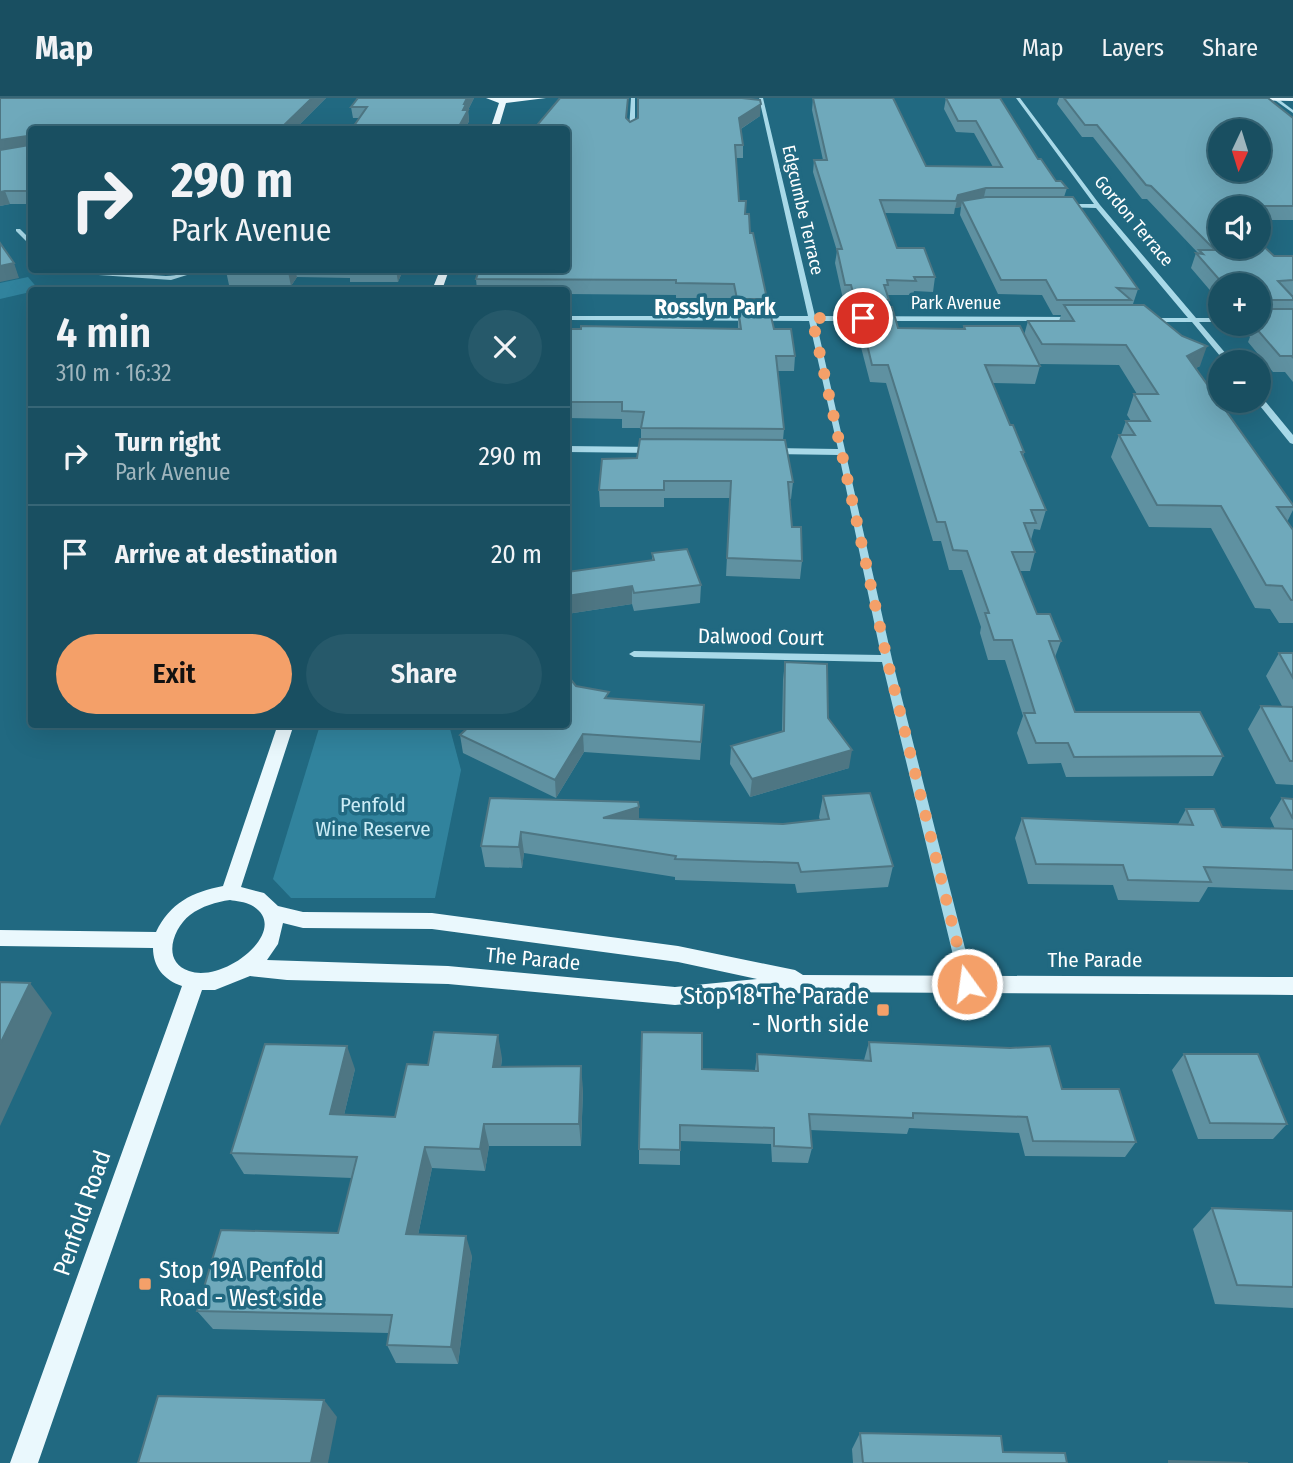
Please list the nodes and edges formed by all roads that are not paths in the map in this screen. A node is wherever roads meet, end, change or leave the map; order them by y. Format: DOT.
graph roads {
  1 [pos="489,98"];
  2 [pos="543,98"];
  3 [pos="633,98"];
  4 [pos="761,98"];
  5 [pos="1018,98"];
  6 [pos="1233,98"];
  7 [pos="1274,98"];
  8 [pos="520,99"];
  9 [pos="1293,99"];
  10 [pos="503,102"];
  11 [pos="1293,112"];
  12 [pos="495,126"];
  13 [pos="632,130"];
  14 [pos="1058,206"];
  15 [pos="1098,206"];
  16 [pos="18,230"];
  17 [pos="28,241"];
  18 [pos="76,273"];
  19 [pos="189,273"];
  20 [pos="570,318"];
  21 [pos="812,318"];
  22 [pos="1087,319"];
  23 [pos="1143,320"];
  24 [pos="1195,320"];
  25 [pos="1208,320"];
  26 [pos="1219,350"];
  27 [pos="1270,413"];
  28 [pos="1293,441"];
  29 [pos="570,449"];
  30 [pos="663,450"];
  31 [pos="758,450"];
  32 [pos="843,452"];
  33 [pos="634,654"];
  34 [pos="887,659"];
  35 [pos="285,728"];
  36 [pos="230,892"];
  37 [pos="272,912"];
  38 [pos="0,938"];
  39 [pos="162,940"];
  40 [pos="249,967"];
  41 [pos="194,982"];
  42 [pos="812,983"];
  43 [pos="967,984"];
  44 [pos="1293,986"];
  45 [pos="24,1463"];
  1 -- 10 [label="main road"];
  2 -- 8 [label="main road"];
  3 -- 13 [label="street"];
  4 -- 21 [label="street, Edgcumbe Terrace"];
  5 -- 15 [label="street, Gordon Terrace"];
  6 -- 7 [label="main road"];
  7 -- 9 [label="main road"];
  7 -- 11 [label="street"];
  8 -- 10 [label="main road"];
  10 -- 12 [label="main road"];
  14 -- 15 [label="street"];
  15 -- 24 [label="street, Gordon Terrace"];
  16 -- 17 [label="street"];
  18 -- 19 [label="street"];
  20 -- 21 [label="street, Park Avenue"];
  21 -- 22 [label="street, Park Avenue"];
  21 -- 32 [label="street, Edgcumbe Terrace"];
  23 -- 24 [label="street"];
  24 -- 25 [label="street"];
  24 -- 26 [label="street, Gordon Terrace"];
  27 -- 28 [label="street"];
  29 -- 30 [label="street"];
  31 -- 32 [label="street"];
  32 -- 34 [label="street, Edgcumbe Terrace"];
  33 -- 34 [label="street, Dalwood Court"];
  34 -- 43 [label="street, Edgcumbe Terrace"];
  35 -- 36 [label="main road"];
  36 -- 37 [label="main road"];
  36 -- 39 [label="main road"];
  37 -- 40 [label="main road"];
  37 -- 42 [label="main road, The Parade"];
  38 -- 39 [label="main road"];
  39 -- 41 [label="main road"];
  40 -- 41 [label="main road"];
  40 -- 42 [label="main road, The Parade"];
  41 -- 45 [label="main road, Penfold Road"];
  42 -- 43 [label="main road, The Parade"];
  43 -- 44 [label="main road, The Parade"];
}
